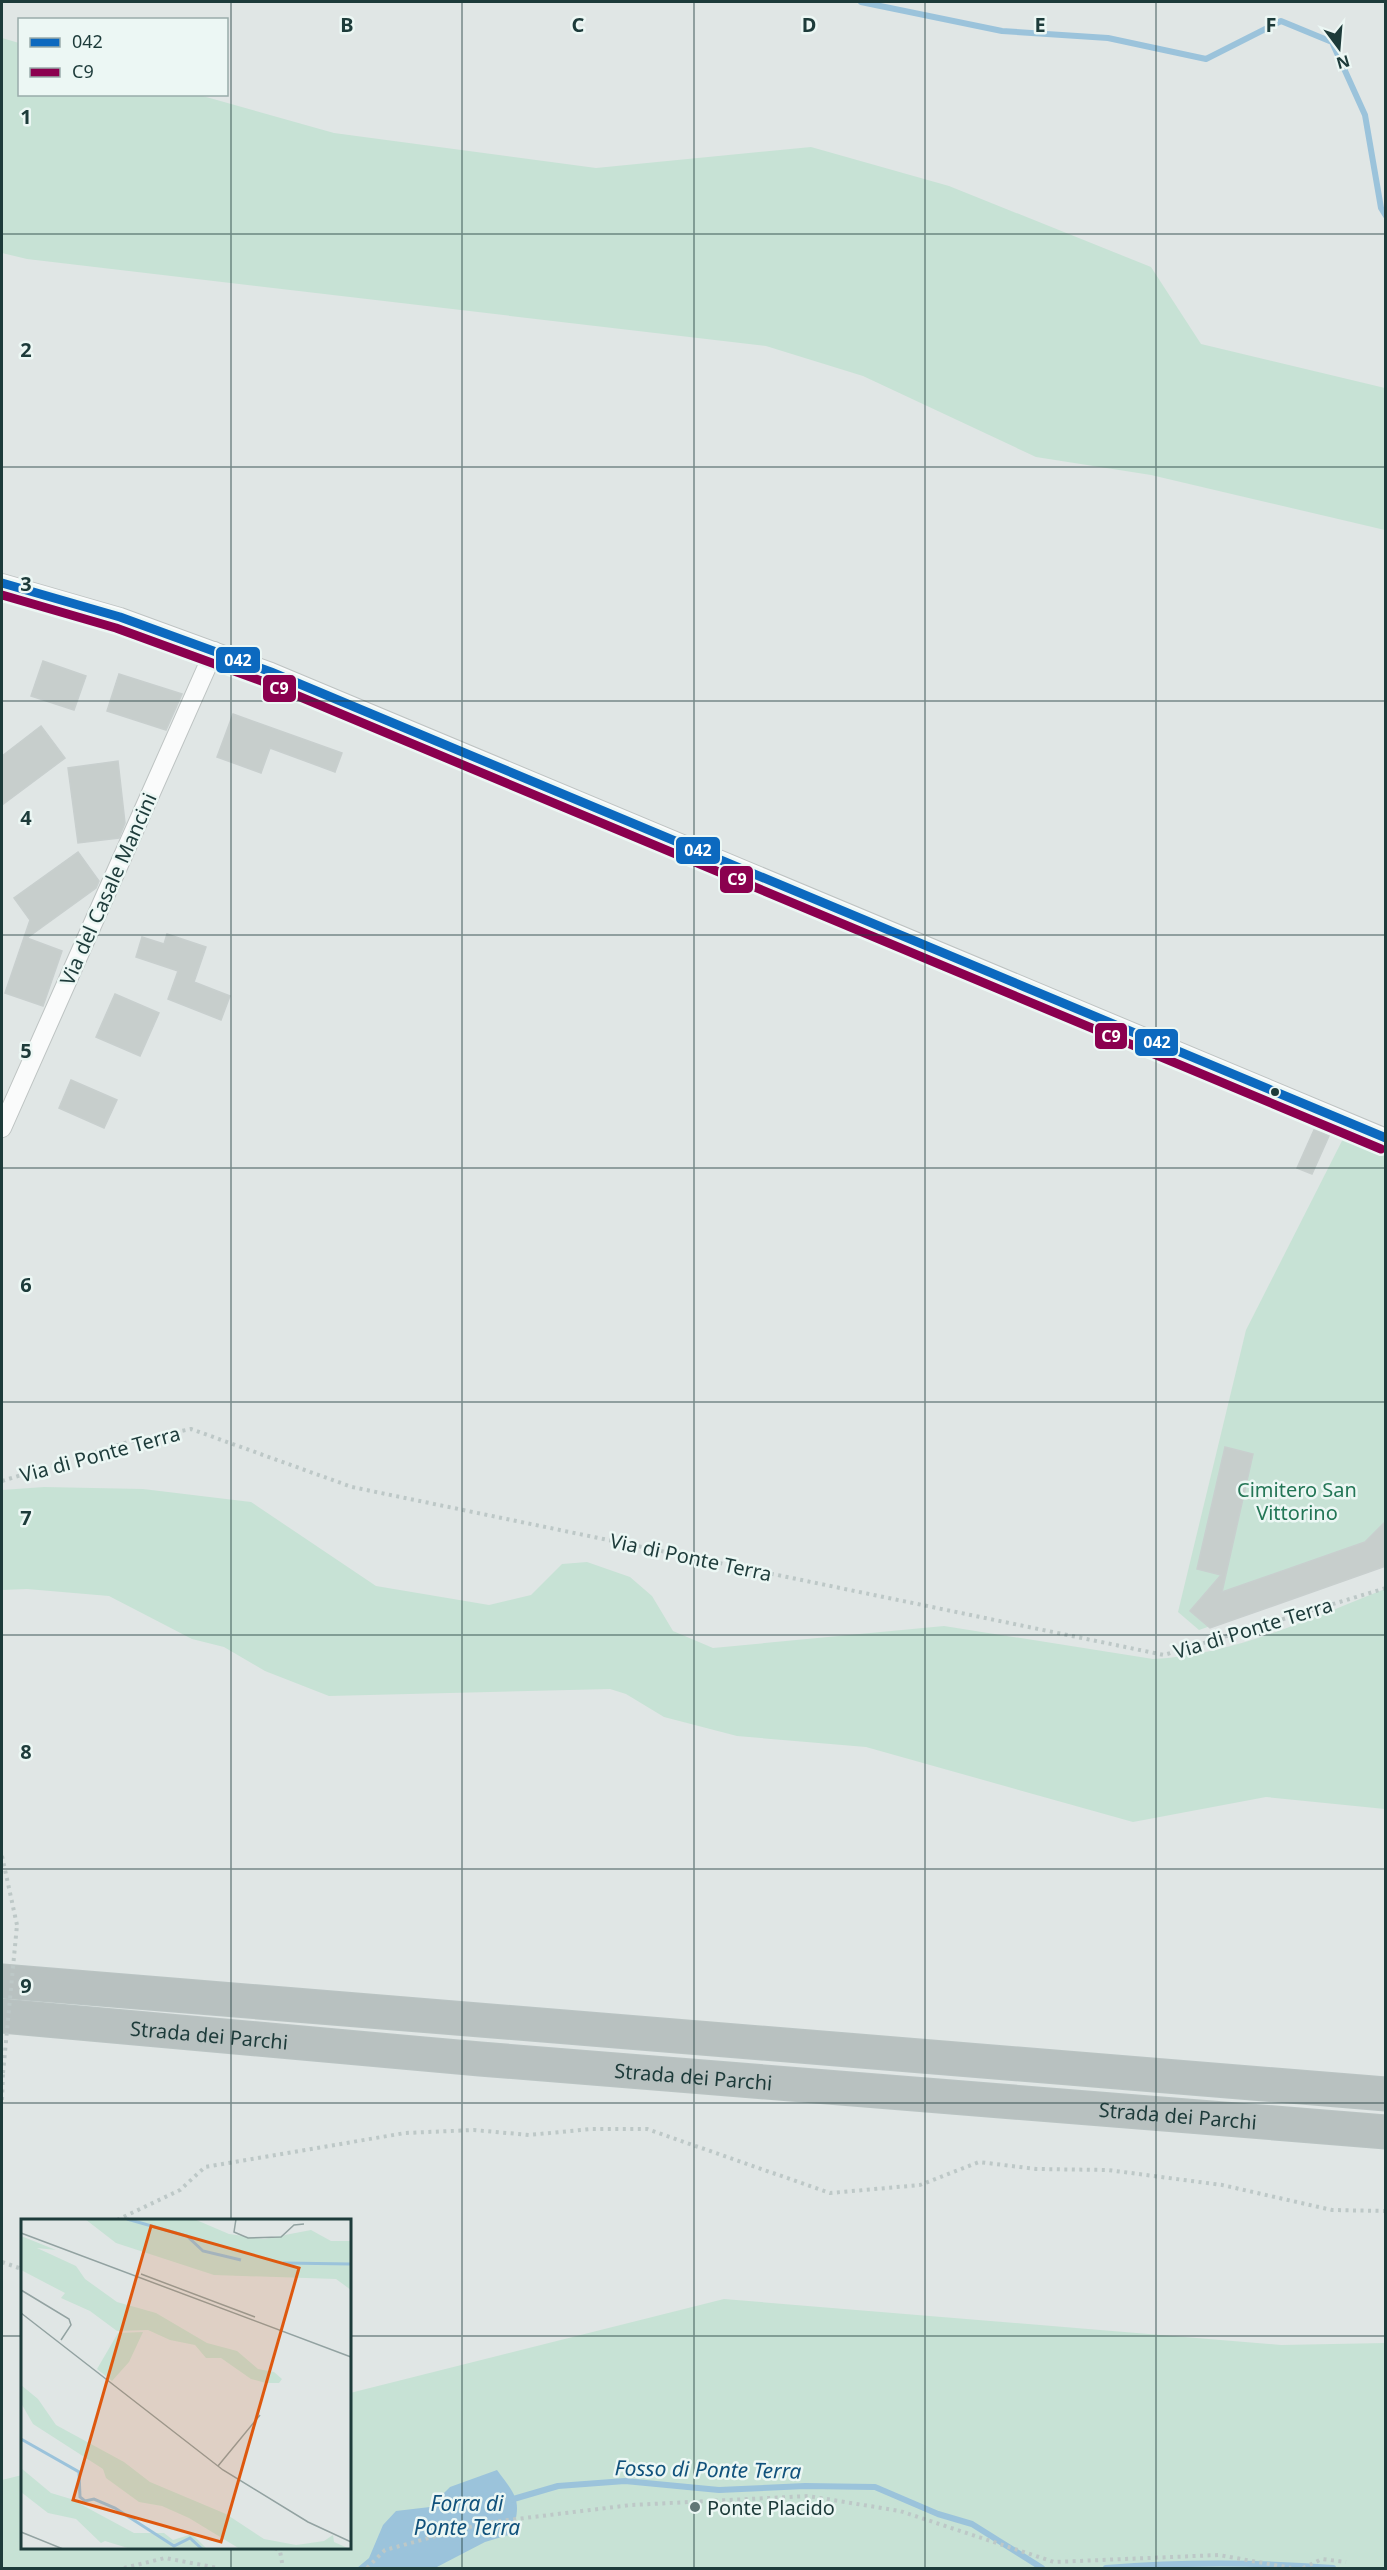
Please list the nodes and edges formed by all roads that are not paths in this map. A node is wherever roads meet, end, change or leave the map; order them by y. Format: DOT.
graph roads {
  1 [pos="2,583"];
  2 [pos="214,651"];
  3 [pos="2,1128"];
  4 [pos="1386,1138"];
  5 [pos="2,1981"];
  6 [pos="2,2016"];
  7 [pos="1386,2094"];
  8 [pos="1386,2132"];
  1 -- 2 [label="street"];
  2 -- 3 [label="street, Via del Casale Mancini"];
  2 -- 4 [label="street"];
  5 -- 7 [label="highway, Strada dei Parchi"];
  6 -- 8 [label="highway, Strada dei Parchi"];
}
